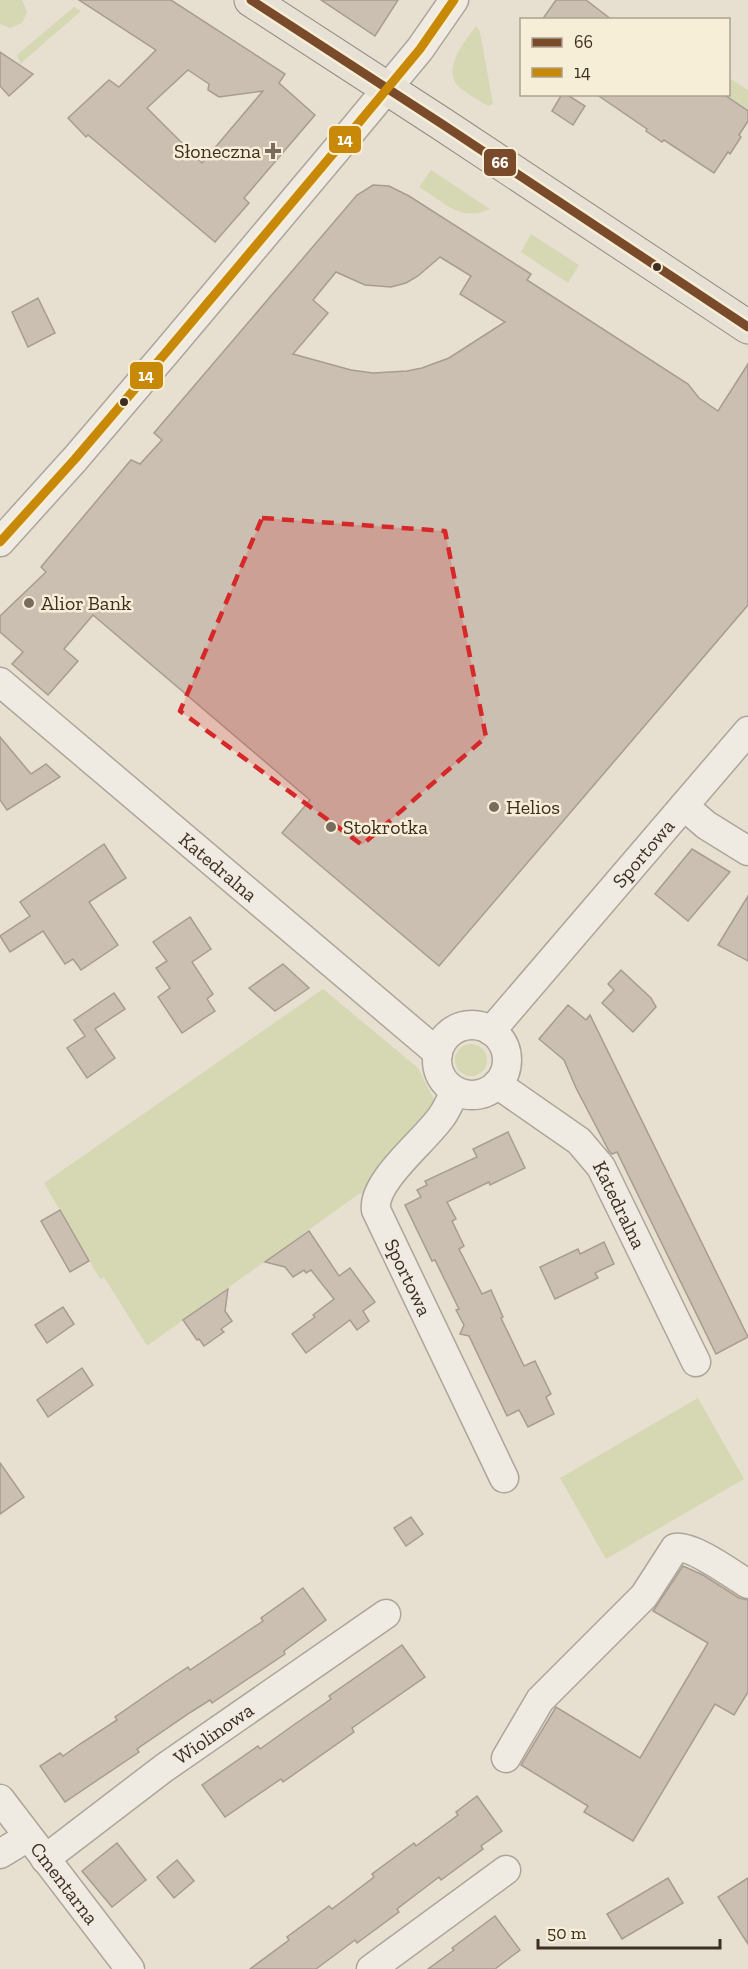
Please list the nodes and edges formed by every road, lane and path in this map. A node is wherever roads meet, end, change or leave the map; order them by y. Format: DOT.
graph roads {
  1 [pos="251,0"];
  2 [pos="454,0"];
  3 [pos="387,87"];
  4 [pos="748,327"];
  5 [pos="0,542"];
  6 [pos="0,682"];
  7 [pos="748,731"];
  8 [pos="684,806"];
  9 [pos="748,850"];
  10 [pos="491,1031"];
  11 [pos="438,1053"];
  12 [pos="497,1084"];
  13 [pos="455,1091"];
  14 [pos="696,1362"];
  15 [pos="504,1478"];
  16 [pos="748,1584"];
  17 [pos="386,1614"];
  18 [pos="506,1758"];
  19 [pos="0,1799"];
  20 [pos="28,1837"];
  21 [pos="0,1854"];
  22 [pos="45,1859"];
  23 [pos="506,1870"];
  24 [pos="130,1969"];
  25 [pos="371,1969"];
  1 -- 3 [label="main road"];
  2 -- 3 [label="street"];
  3 -- 4 [label="main road"];
  3 -- 5 [label="street"];
  6 -- 11 [label="street, Katedralna"];
  7 -- 8 [label="street, Sportowa"];
  8 -- 9 [label="street"];
  8 -- 10 [label="street, Sportowa"];
  10 -- 11 [label="street"];
  10 -- 12 [label="street"];
  11 -- 13 [label="street"];
  12 -- 13 [label="street"];
  12 -- 14 [label="street, Katedralna"];
  13 -- 15 [label="street, Sportowa"];
  16 -- 18 [label="street"];
  17 -- 22 [label="street, Wiolinowa"];
  19 -- 20 [label="street, Cmentarna"];
  20 -- 21 [label="street"];
  20 -- 22 [label="street, Cmentarna"];
  22 -- 24 [label="street, Cmentarna"];
  23 -- 25 [label="street"];
}
